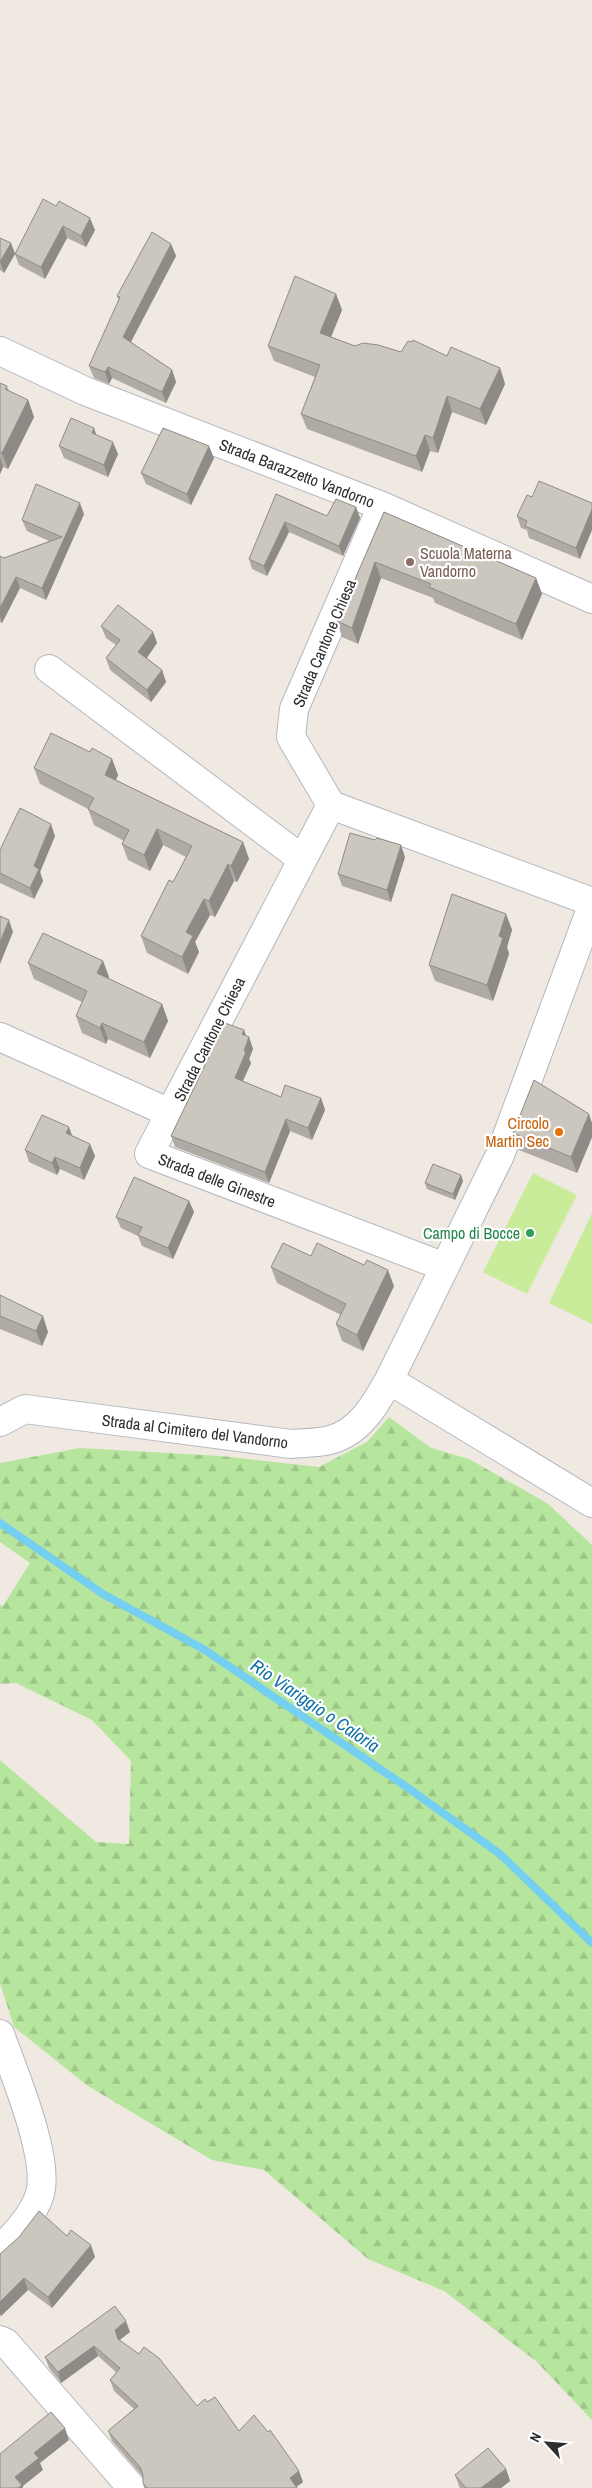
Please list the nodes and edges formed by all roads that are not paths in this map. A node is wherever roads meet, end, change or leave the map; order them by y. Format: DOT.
graph roads {
  1 [pos="0,351"];
  2 [pos="382,506"];
  3 [pos="592,599"];
  4 [pos="49,669"];
  5 [pos="331,805"];
  6 [pos="302,859"];
  7 [pos="592,904"];
  8 [pos="0,1037"];
  9 [pos="170,1114"];
  10 [pos="444,1267"];
  11 [pos="389,1380"];
  12 [pos="0,1422"];
  13 [pos="592,1503"];
  14 [pos="0,2034"];
  15 [pos="0,2250"];
  16 [pos="0,2340"];
  17 [pos="132,2488"];
  1 -- 2 [label="street, Strada Barazzetto Vandorno"];
  2 -- 3 [label="street, Strada Barazzetto Vandorno"];
  2 -- 5 [label="street, Strada Cantone Chiesa"];
  4 -- 6 [label="street"];
  5 -- 6 [label="street, Strada Cantone Chiesa"];
  5 -- 7 [label="street"];
  6 -- 9 [label="street, Strada Cantone Chiesa"];
  7 -- 10 [label="street, Strada al Cimitero del Vandorno"];
  8 -- 9 [label="street"];
  9 -- 10 [label="street, Strada delle Ginestre"];
  10 -- 11 [label="street, Strada al Cimitero del Vandorno"];
  11 -- 12 [label="street, Strada al Cimitero del Vandorno"];
  11 -- 13 [label="street"];
  14 -- 15 [label="street"];
  16 -- 17 [label="street"];
}
